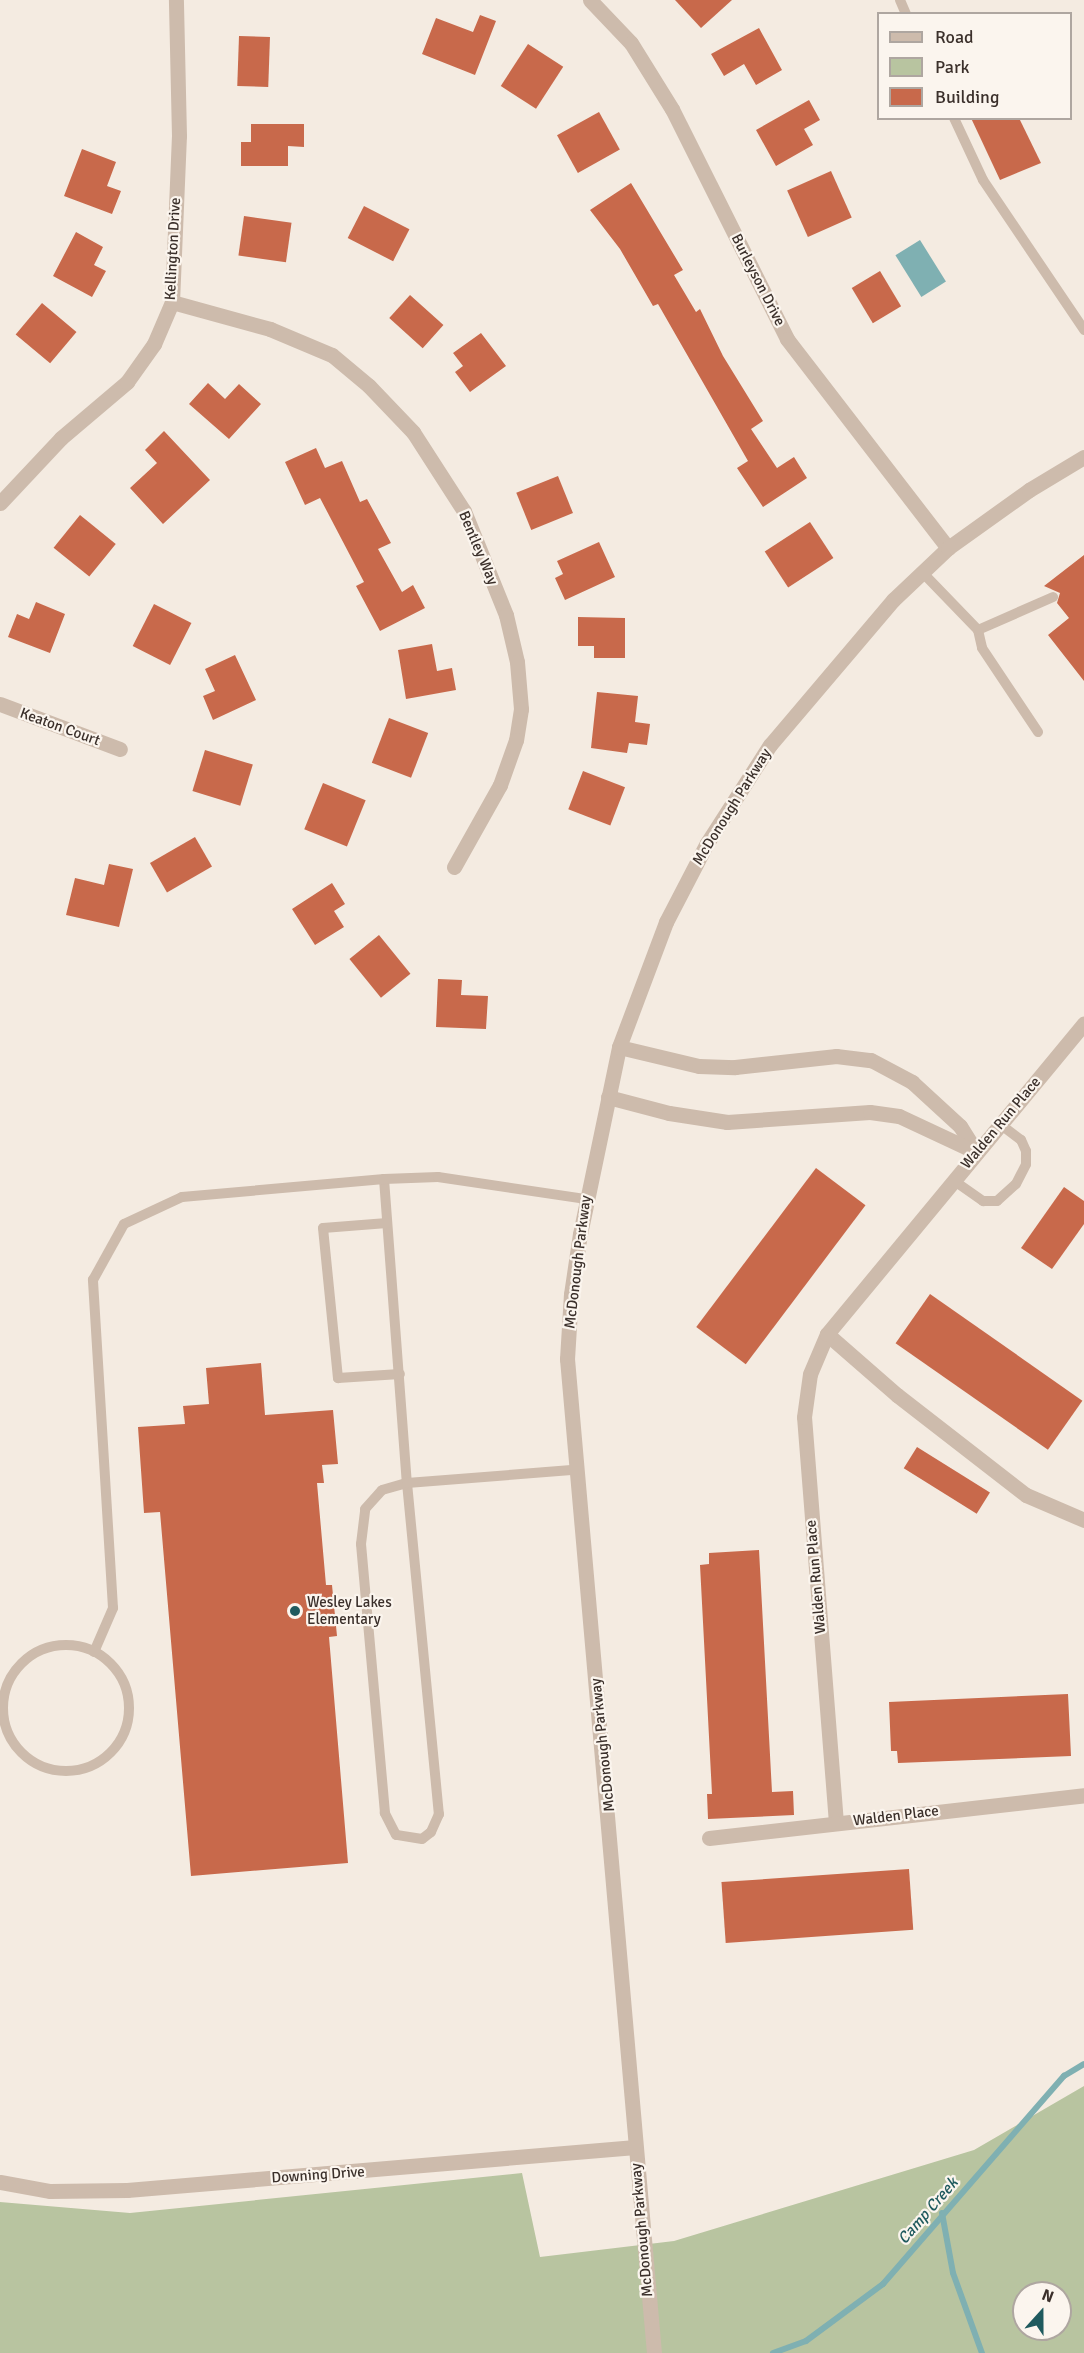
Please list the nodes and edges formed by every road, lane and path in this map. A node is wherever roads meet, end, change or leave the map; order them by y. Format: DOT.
graph roads {
  1 [pos="176,0"];
  2 [pos="590,0"];
  3 [pos="955,120"];
  4 [pos="172,302"];
  5 [pos="1084,330"];
  6 [pos="1084,459"];
  7 [pos="0,503"];
  8 [pos="948,548"];
  9 [pos="922,572"];
  10 [pos="1053,597"];
  11 [pos="978,630"];
  12 [pos="0,704"];
  13 [pos="1038,732"];
  14 [pos="120,749"];
  15 [pos="454,867"];
  16 [pos="1084,1023"];
  17 [pos="619,1047"];
  18 [pos="608,1097"];
  19 [pos="929,1097"];
  20 [pos="914,1121"];
  21 [pos="1000,1124"];
  22 [pos="976,1152"];
  23 [pos="384,1179"];
  24 [pos="953,1180"];
  25 [pos="586,1199"];
  26 [pos="387,1223"];
  27 [pos="827,1334"];
  28 [pos="400,1374"];
  29 [pos="574,1470"];
  30 [pos="407,1483"];
  31 [pos="1084,1521"];
  32 [pos="94,1652"];
  33 [pos="1084,1795"];
  34 [pos="836,1823"];
  35 [pos="709,1838"];
  36 [pos="635,2147"];
  37 [pos="0,2182"];
  38 [pos="654,2353"];
  1 -- 4 [label="street, Kellington Drive"];
  2 -- 8 [label="street, Burleyson Drive"];
  3 -- 5 [label="lane"];
  4 -- 7 [label="street, Kellington Drive"];
  4 -- 15 [label="street, Bentley Way"];
  6 -- 8 [label="street, McDonough Parkway"];
  8 -- 9 [label="street, McDonough Parkway"];
  9 -- 11 [label="lane"];
  9 -- 17 [label="street, McDonough Parkway"];
  10 -- 11 [label="lane"];
  11 -- 13 [label="lane"];
  12 -- 14 [label="street, Keaton Court"];
  16 -- 21 [label="street, Walden Run Place"];
  17 -- 18 [label="street, McDonough Parkway"];
  17 -- 19 [label="street"];
  18 -- 20 [label="street, Walden Run Place"];
  18 -- 25 [label="street, McDonough Parkway"];
  19 -- 20 [label="street"];
  19 -- 22 [label="street"];
  20 -- 22 [label="street, Walden Run Place"];
  21 -- 22 [label="street, Walden Run Place"];
  21 -- 24 [label="lane"];
  22 -- 24 [label="street, Walden Run Place"];
  23 -- 25 [label="lane"];
  23 -- 26 [label="lane"];
  23 -- 32 [label="lane"];
  24 -- 27 [label="street, Walden Run Place"];
  25 -- 29 [label="street, McDonough Parkway"];
  26 -- 28 [label="lane"];
  26 -- 28 [label="lane"];
  27 -- 31 [label="street"];
  27 -- 34 [label="street, Walden Run Place"];
  28 -- 30 [label="lane"];
  29 -- 30 [label="lane"];
  29 -- 36 [label="street, McDonough Parkway"];
  30 -- 30 [label="lane"];
  32 -- 32 [label="lane"];
  33 -- 34 [label="street, Walden Place"];
  34 -- 35 [label="street, Walden Place"];
  36 -- 37 [label="street, Downing Drive"];
  36 -- 38 [label="street, McDonough Parkway"];
}
